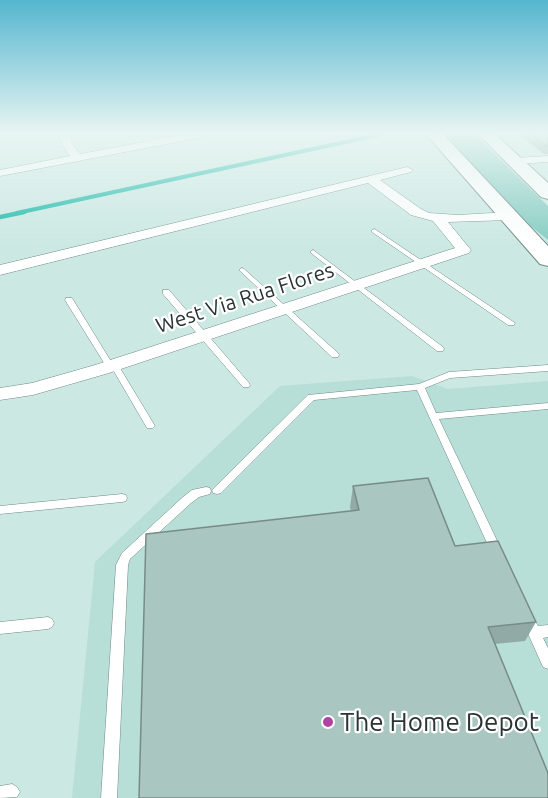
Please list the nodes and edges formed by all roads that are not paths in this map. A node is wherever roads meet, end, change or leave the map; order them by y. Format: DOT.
graph roads {
  1 [pos="402,171"];
  2 [pos="468,171"];
  3 [pos="526,171"];
  4 [pos="370,179"];
  5 [pos="548,193"];
  6 [pos="410,206"];
  7 [pos="505,212"];
  8 [pos="438,219"];
  9 [pos="374,231"];
  10 [pos="313,252"];
  11 [pos="548,259"];
  12 [pos="421,264"];
  13 [pos="0,270"];
  14 [pos="242,270"];
  15 [pos="355,286"];
  16 [pos="166,292"];
  17 [pos="69,300"];
  18 [pos="284,309"];
  19 [pos="511,323"];
  20 [pos="203,335"];
  21 [pos="440,349"];
  22 [pos="334,355"];
  23 [pos="112,366"];
  24 [pos="548,368"];
  25 [pos="246,385"];
  26 [pos="420,387"];
  27 [pos="0,394"];
  28 [pos="548,406"];
  29 [pos="433,416"];
  30 [pos="150,426"];
  31 [pos="122,498"];
  32 [pos="0,510"];
  33 [pos="502,564"];
  34 [pos="521,603"];
  35 [pos="48,623"];
  36 [pos="0,628"];
  37 [pos="548,631"];
  38 [pos="534,633"];
  39 [pos="548,662"];
  40 [pos="109,798"];
  1 -- 4 [label="street"];
  2 -- 7 [label="main road"];
  3 -- 5 [label="main road"];
  4 -- 6 [label="street"];
  4 -- 13 [label="street"];
  6 -- 7 [label="street"];
  6 -- 8 [label="street"];
  7 -- 8 [label="street"];
  7 -- 11 [label="main road"];
  8 -- 12 [label="street, West Via Rua Flores"];
  9 -- 12 [label="lane"];
  10 -- 15 [label="lane"];
  12 -- 15 [label="street, West Via Rua Flores"];
  12 -- 19 [label="lane"];
  14 -- 18 [label="lane"];
  15 -- 18 [label="street, West Via Rua Flores"];
  15 -- 21 [label="lane"];
  16 -- 20 [label="lane"];
  17 -- 23 [label="lane"];
  18 -- 20 [label="street, West Via Rua Flores"];
  18 -- 22 [label="lane"];
  20 -- 23 [label="street, West Via Rua Flores"];
  20 -- 25 [label="lane"];
  23 -- 27 [label="street, West Via Rua Flores"];
  23 -- 30 [label="lane"];
  24 -- 26 [label="lane"];
  26 -- 29 [label="lane"];
  26 -- 40 [label="lane"];
  28 -- 29 [label="lane"];
  29 -- 33 [label="lane"];
  31 -- 32 [label="lane"];
  34 -- 38 [label="lane"];
  35 -- 36 [label="lane"];
  37 -- 38 [label="lane"];
  38 -- 39 [label="lane"];
}
